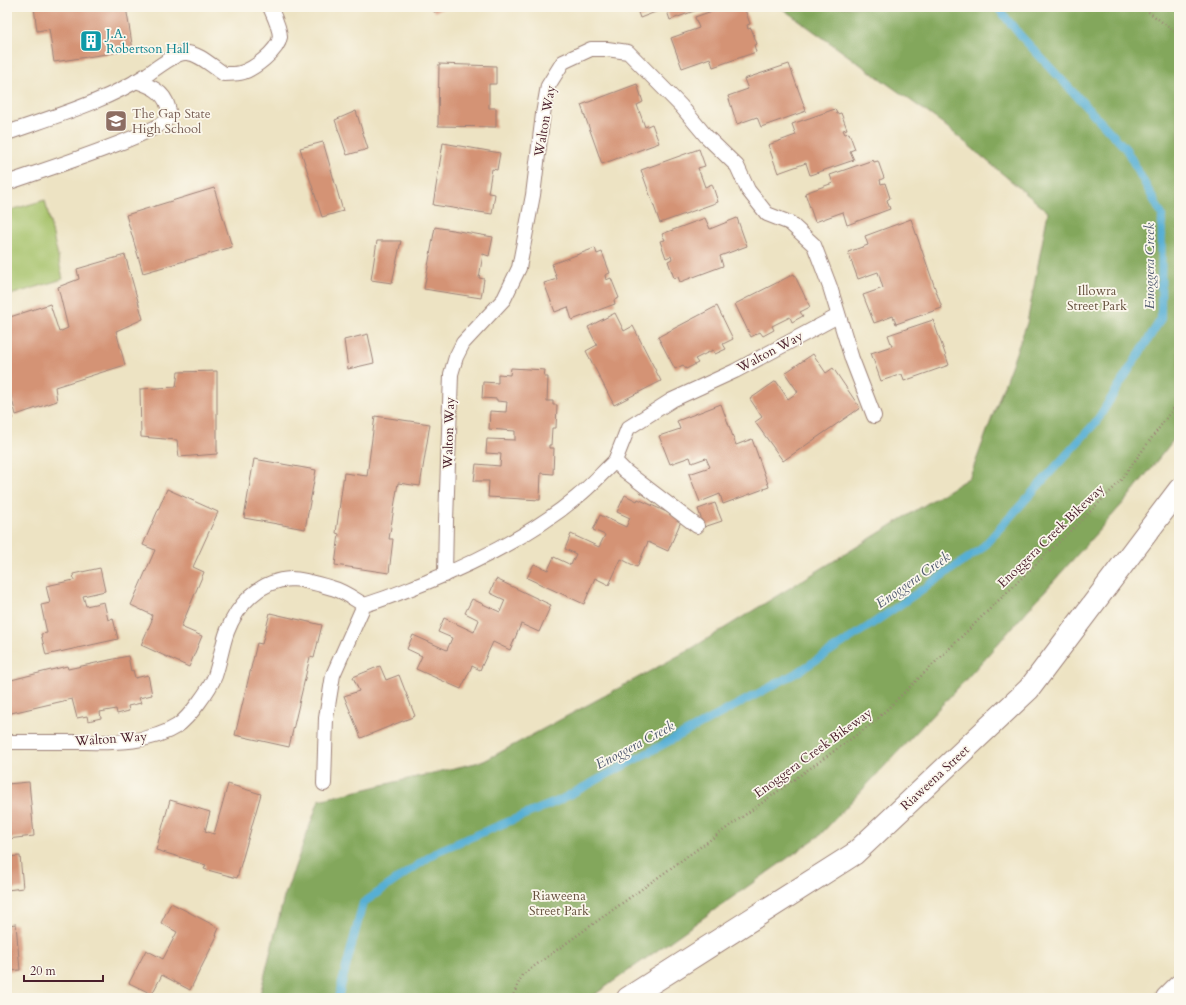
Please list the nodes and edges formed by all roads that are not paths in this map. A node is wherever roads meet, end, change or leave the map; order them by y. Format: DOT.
graph roads {
  1 [pos="270,7"];
  2 [pos="136,81"];
  3 [pos="7,133"];
  4 [pos="7,183"];
  5 [pos="838,316"];
  6 [pos="874,416"];
  7 [pos="615,461"];
  8 [pos="1179,490"];
  9 [pos="697,526"];
  10 [pos="445,574"];
  11 [pos="364,605"];
  12 [pos="7,742"];
  13 [pos="324,784"];
  14 [pos="1179,986"];
  15 [pos="628,998"];
  16 [pos="1167,998"];
  1 -- 2 [label="lane"];
  2 -- 3 [label="lane"];
  2 -- 4 [label="lane"];
  5 -- 6 [label="lane, Walton Way"];
  5 -- 7 [label="lane, Walton Way"];
  5 -- 10 [label="lane, Walton Way"];
  7 -- 9 [label="lane"];
  7 -- 10 [label="lane, Walton Way"];
  8 -- 15 [label="street, Riaweena Street"];
  10 -- 11 [label="lane, Walton Way"];
  11 -- 12 [label="lane, Walton Way"];
  11 -- 13 [label="lane"];
  14 -- 16 [label="street"];
}
